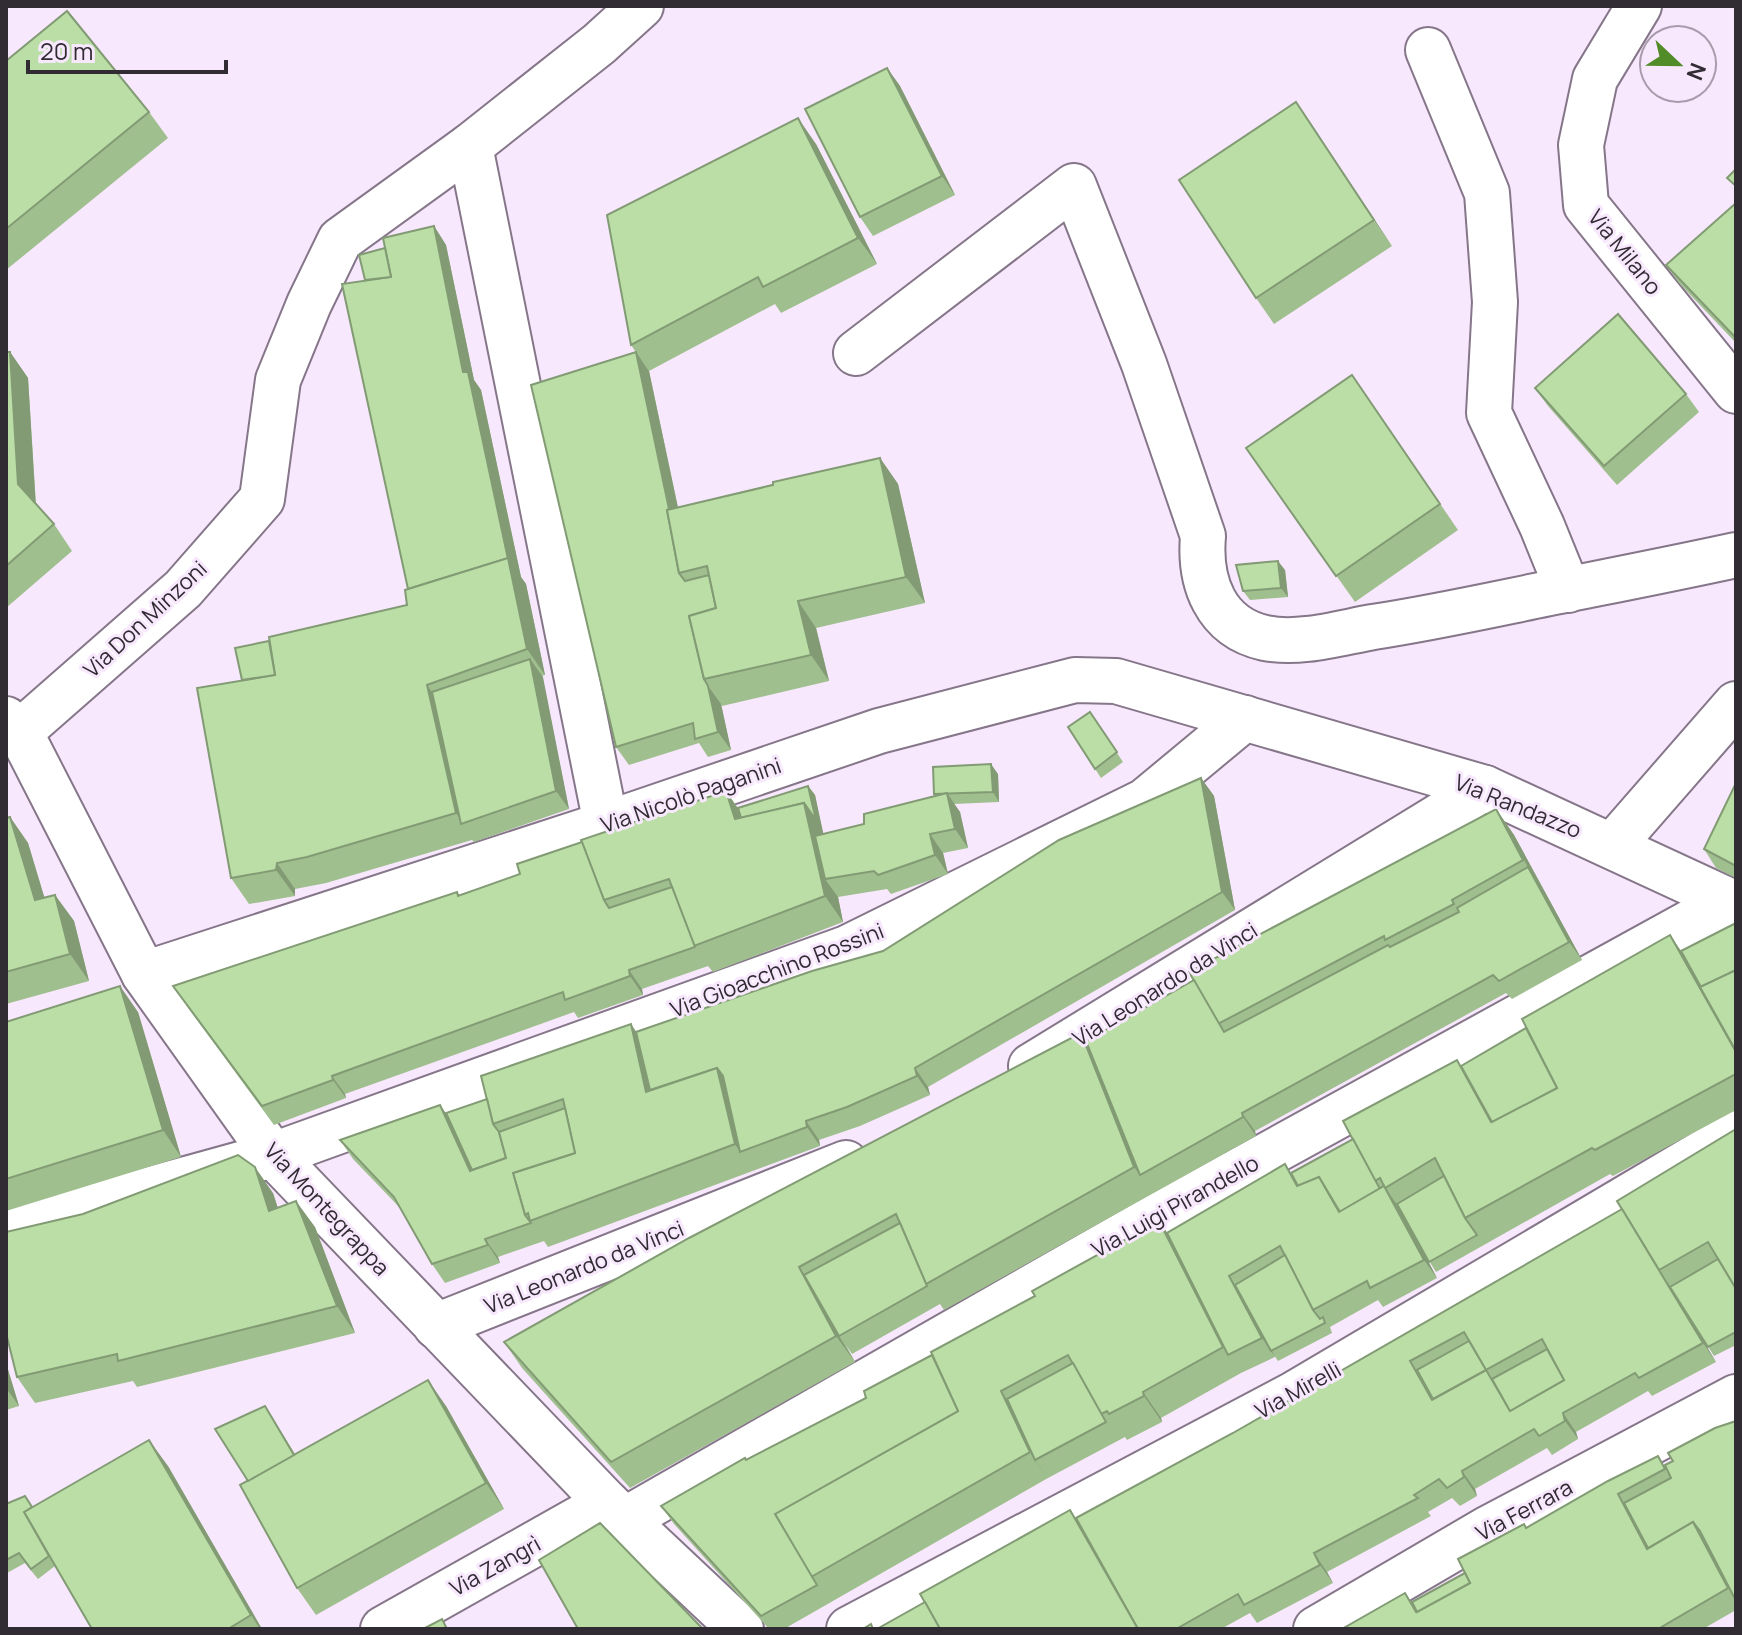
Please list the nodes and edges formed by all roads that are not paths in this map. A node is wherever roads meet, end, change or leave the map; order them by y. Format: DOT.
graph roads {
  1 [pos="641,6"];
  2 [pos="1639,6"];
  3 [pos="1428,50"];
  4 [pos="470,146"];
  5 [pos="856,353"];
  6 [pos="1736,391"];
  7 [pos="1736,555"];
  8 [pos="1568,590"];
  9 [pos="1736,704"];
  10 [pos="1245,718"];
  11 [pos="13,725"];
  12 [pos="1485,788"];
  13 [pos="606,824"];
  14 [pos="1613,845"];
  15 [pos="1732,902"];
  16 [pos="144,974"];
  17 [pos="995,1085"];
  18 [pos="1736,1133"];
  19 [pos="884,1144"];
  20 [pos="273,1155"];
  21 [pos="6,1229"];
  22 [pos="436,1326"];
  23 [pos="1736,1397"];
  24 [pos="616,1511"];
  25 [pos="383,1629"];
  26 [pos="741,1629"];
  27 [pos="849,1629"];
  28 [pos="1316,1629"];
  1 -- 4 [label="street, Via Don Minzoni"];
  2 -- 6 [label="street, Via Milano"];
  3 -- 8 [label="street"];
  4 -- 11 [label="street, Via Don Minzoni"];
  4 -- 13 [label="street"];
  5 -- 8 [label="street"];
  7 -- 8 [label="street"];
  9 -- 14 [label="street"];
  10 -- 12 [label="street, Via Randazzo"];
  10 -- 13 [label="street, Via Nicolò Paganini"];
  10 -- 20 [label="street, Via Gioacchino Rossini"];
  11 -- 16 [label="street, Via Montegrappa"];
  12 -- 14 [label="street, Via Randazzo"];
  12 -- 17 [label="street, Via Leonardo da Vinci"];
  13 -- 16 [label="street, Via Nicolò Paganini"];
  14 -- 15 [label="street, Via Randazzo"];
  15 -- 24 [label="street, Via Luigi Pirandello"];
  16 -- 20 [label="street, Via Montegrappa"];
  18 -- 27 [label="street, Via Mirelli"];
  19 -- 22 [label="street, Via Leonardo da Vinci"];
  20 -- 21 [label="street, Via Gioacchino Rossini"];
  20 -- 22 [label="street, Via Montegrappa"];
  22 -- 24 [label="street, Via Montegrappa"];
  23 -- 28 [label="street, Via Ferrara"];
  24 -- 25 [label="street, Via Zangrì"];
  24 -- 26 [label="street, Via Montegrappa"];
}
